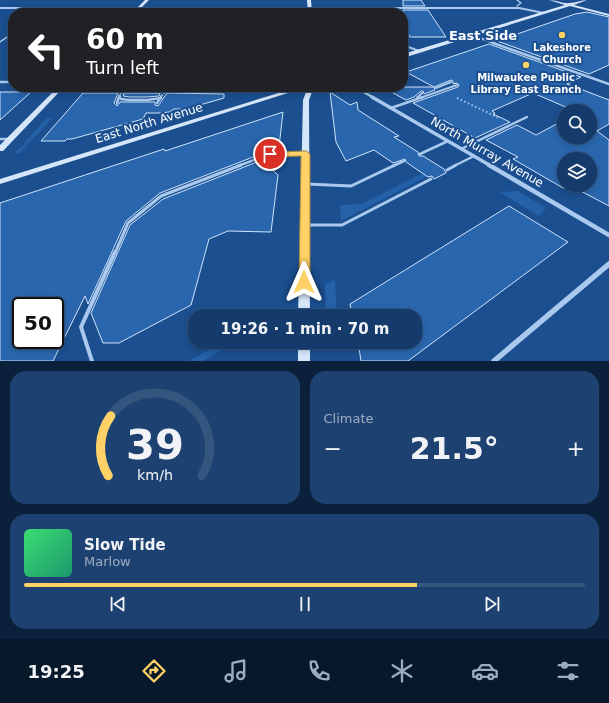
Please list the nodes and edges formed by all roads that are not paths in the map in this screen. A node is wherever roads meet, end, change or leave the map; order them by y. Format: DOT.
graph roads {
  1 [pos="147,0"];
  2 [pos="516,0"];
  3 [pos="551,0"];
  4 [pos="585,0"];
  5 [pos="569,5"];
  6 [pos="517,6"];
  7 [pos="0,8"];
  8 [pos="50,8"];
  9 [pos="139,8"];
  10 [pos="213,8"];
  11 [pos="408,10"];
  12 [pos="544,13"];
  13 [pos="609,15"];
  14 [pos="472,35"];
  15 [pos="408,47"];
  16 [pos="419,52"];
  17 [pos="408,55"];
  18 [pos="451,82"];
  19 [pos="609,84"];
  20 [pos="457,85"];
  21 [pos="436,88"];
  22 [pos="56,92"];
  23 [pos="122,92"];
  24 [pos="164,92"];
  25 [pos="288,92"];
  26 [pos="309,92"];
  27 [pos="364,92"];
  28 [pos="422,93"];
  29 [pos="120,95"];
  30 [pos="162,95"];
  31 [pos="417,98"];
  32 [pos="117,102"];
  33 [pos="157,103"];
  34 [pos="391,108"];
  35 [pos="527,117"];
  36 [pos="0,139"];
  37 [pos="10,139"];
  38 [pos="448,141"];
  39 [pos="0,149"];
  40 [pos="461,149"];
  41 [pos="306,154"];
  42 [pos="420,154"];
  43 [pos="474,156"];
  44 [pos="404,161"];
  45 [pos="447,170"];
  46 [pos="431,179"];
  47 [pos="0,182"];
  48 [pos="305,184"];
  49 [pos="305,225"];
  50 [pos="609,235"];
  51 [pos="609,264"];
  52 [pos="304,309"];
  53 [pos="304,349"];
  54 [pos="92,361"];
  55 [pos="304,361"];
  56 [pos="494,361"];
  1 -- 9 [label="main road"];
  2 -- 6 [label="lane"];
  3 -- 5 [label="main road"];
  4 -- 5 [label="main road"];
  5 -- 12 [label="main road"];
  5 -- 13 [label="main road"];
  7 -- 8 [label="street"];
  8 -- 9 [label="street"];
  9 -- 10 [label="street"];
  11 -- 12 [label="street"];
  12 -- 14 [label="main road"];
  14 -- 16 [label="main road"];
  14 -- 19 [label="street"];
  15 -- 16 [label="lane"];
  16 -- 17 [label="main road"];
  18 -- 21 [label="lane"];
  20 -- 31 [label="lane"];
  22 -- 37 [label="main road"];
  23 -- 29 [label="lane"];
  24 -- 30 [label="lane"];
  25 -- 47 [label="main road, East North Avenue"];
  26 -- 41 [label="main road"];
  27 -- 34 [label="street, North Murray Avenue"];
  28 -- 31 [label="lane"];
  29 -- 30 [label="lane"];
  29 -- 32 [label="lane"];
  30 -- 33 [label="lane"];
  31 -- 34 [label="lane"];
  34 -- 38 [label="street, North Murray Avenue"];
  35 -- 40 [label="lane"];
  36 -- 37 [label="lane"];
  37 -- 39 [label="main road"];
  38 -- 40 [label="street, North Murray Avenue"];
  38 -- 42 [label="lane"];
  40 -- 43 [label="street, North Murray Avenue"];
  41 -- 48 [label="main road"];
  41 -- 54 [label="lane"];
  43 -- 45 [label="lane"];
  43 -- 50 [label="street, North Murray Avenue"];
  44 -- 48 [label="lane"];
  46 -- 49 [label="lane"];
  48 -- 49 [label="main road"];
  49 -- 52 [label="main road"];
  51 -- 56 [label="street"];
  53 -- 55 [label="main road"];
}
